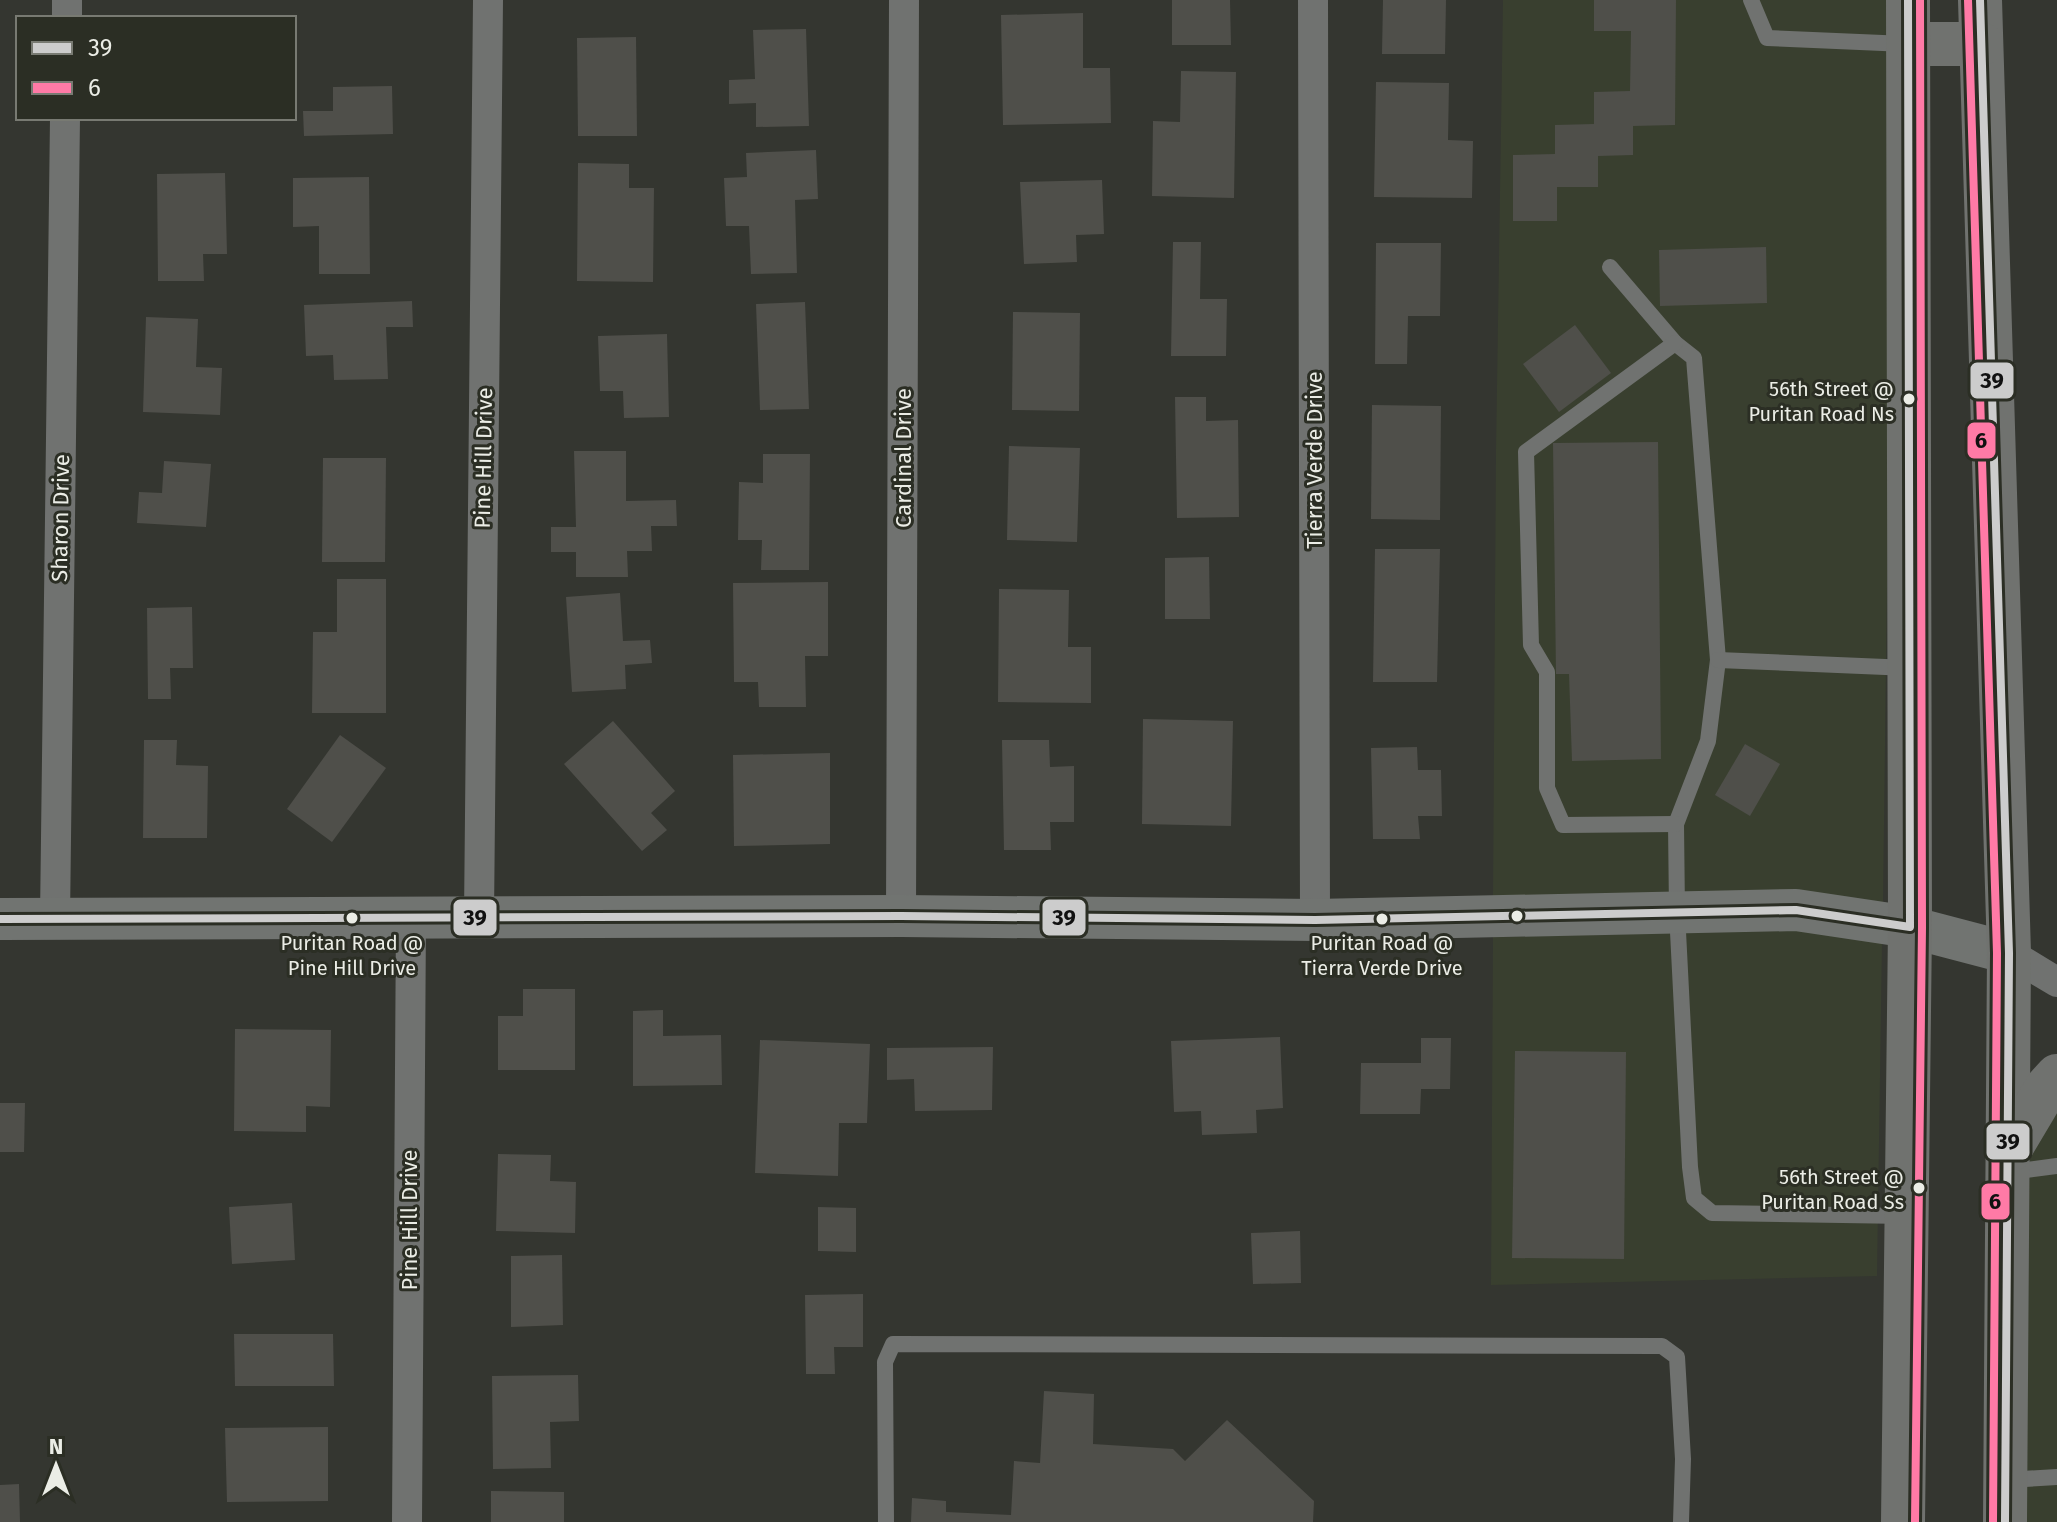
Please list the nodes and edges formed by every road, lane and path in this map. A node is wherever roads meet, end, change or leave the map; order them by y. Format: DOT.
graph roads {
  1 [pos="488,0"];
  2 [pos="904,0"];
  3 [pos="1313,0"];
  4 [pos="1751,0"];
  5 [pos="1908,0"];
  6 [pos="1980,0"];
  7 [pos="1908,44"];
  8 [pos="1981,44"];
  9 [pos="65,120"];
  10 [pos="1610,267"];
  11 [pos="1675,343"];
  12 [pos="1718,660"];
  13 [pos="1909,668"];
  14 [pos="1676,824"];
  15 [pos="1677,912"];
  16 [pos="901,916"];
  17 [pos="411,917"];
  18 [pos="479,917"];
  19 [pos="55,918"];
  20 [pos="0,919"];
  21 [pos="1315,920"];
  22 [pos="1910,927"];
  23 [pos="2009,953"];
  24 [pos="2057,982"];
  25 [pos="2057,1076"];
  26 [pos="2007,1162"];
  27 [pos="2057,1166"];
  28 [pos="1906,1216"];
  29 [pos="2057,1477"];
  30 [pos="2005,1501"];
  31 [pos="407,1522"];
  32 [pos="886,1522"];
  33 [pos="1681,1522"];
  34 [pos="1903,1522"];
  1 -- 18 [label="street, Pine Hill Drive"];
  2 -- 16 [label="street, Cardinal Drive"];
  3 -- 21 [label="street, Tierra Verde Drive"];
  4 -- 7 [label="lane"];
  5 -- 7 [label="main road"];
  6 -- 8 [label="main road"];
  7 -- 8 [label="main road"];
  7 -- 13 [label="main road"];
  8 -- 23 [label="main road"];
  9 -- 19 [label="street, Sharon Drive"];
  10 -- 11 [label="lane"];
  11 -- 12 [label="lane"];
  11 -- 14 [label="lane"];
  12 -- 13 [label="lane"];
  12 -- 14 [label="lane"];
  13 -- 22 [label="main road"];
  14 -- 15 [label="lane"];
  15 -- 21 [label="street"];
  15 -- 22 [label="street"];
  15 -- 28 [label="lane"];
  16 -- 18 [label="street"];
  16 -- 21 [label="street"];
  17 -- 18 [label="street"];
  17 -- 19 [label="street"];
  17 -- 31 [label="street, Pine Hill Drive"];
  19 -- 20 [label="street"];
  22 -- 23 [label="street"];
  22 -- 28 [label="main road"];
  23 -- 24 [label="street"];
  23 -- 26 [label="main road"];
  25 -- 26 [label="main road"];
  26 -- 27 [label="lane"];
  26 -- 30 [label="main road"];
  28 -- 34 [label="main road"];
  29 -- 30 [label="lane"];
  32 -- 33 [label="lane"];
}
